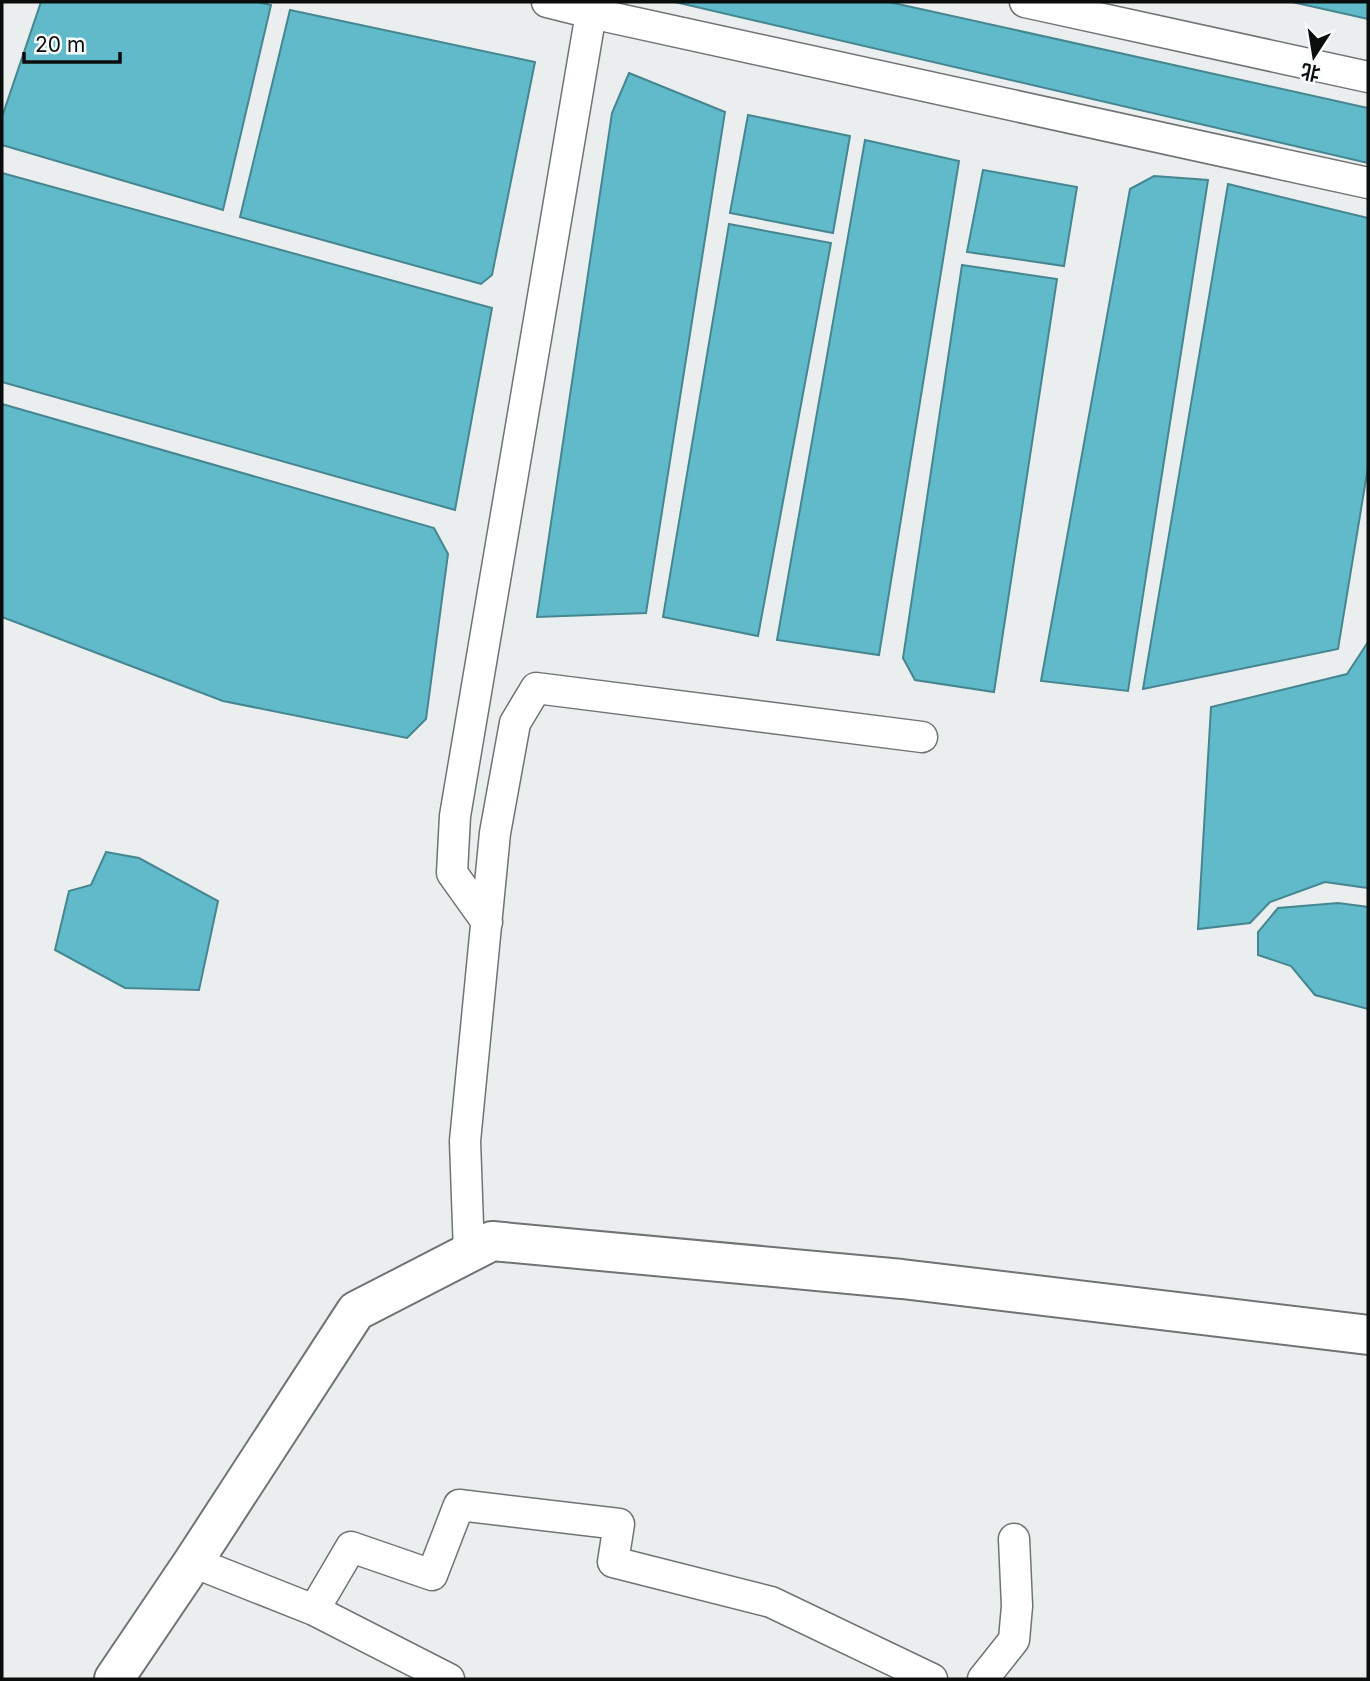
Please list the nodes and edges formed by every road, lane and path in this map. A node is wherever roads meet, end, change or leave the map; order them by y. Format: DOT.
graph roads {
  1 [pos="547,2"];
  2 [pos="1025,2"];
  3 [pos="591,13"];
  4 [pos="1368,77"];
  5 [pos="1368,184"];
  6 [pos="922,737"];
  7 [pos="487,922"];
  8 [pos="469,1253"];
  9 [pos="1368,1335"];
  10 [pos="1014,1539"];
  11 [pos="193,1562"];
  12 [pos="314,1610"];
  13 [pos="114,1679"];
  14 [pos="449,1679"];
  15 [pos="932,1679"];
  16 [pos="983,1679"];
  1 -- 3 [label="street"];
  2 -- 4 [label="street"];
  3 -- 5 [label="street"];
  3 -- 7 [label="street"];
  6 -- 7 [label="street"];
  7 -- 8 [label="street"];
  8 -- 9 [label="street"];
  8 -- 11 [label="street"];
  10 -- 16 [label="street"];
  11 -- 12 [label="street"];
  11 -- 13 [label="street"];
  12 -- 14 [label="street"];
  12 -- 15 [label="street"];
}
